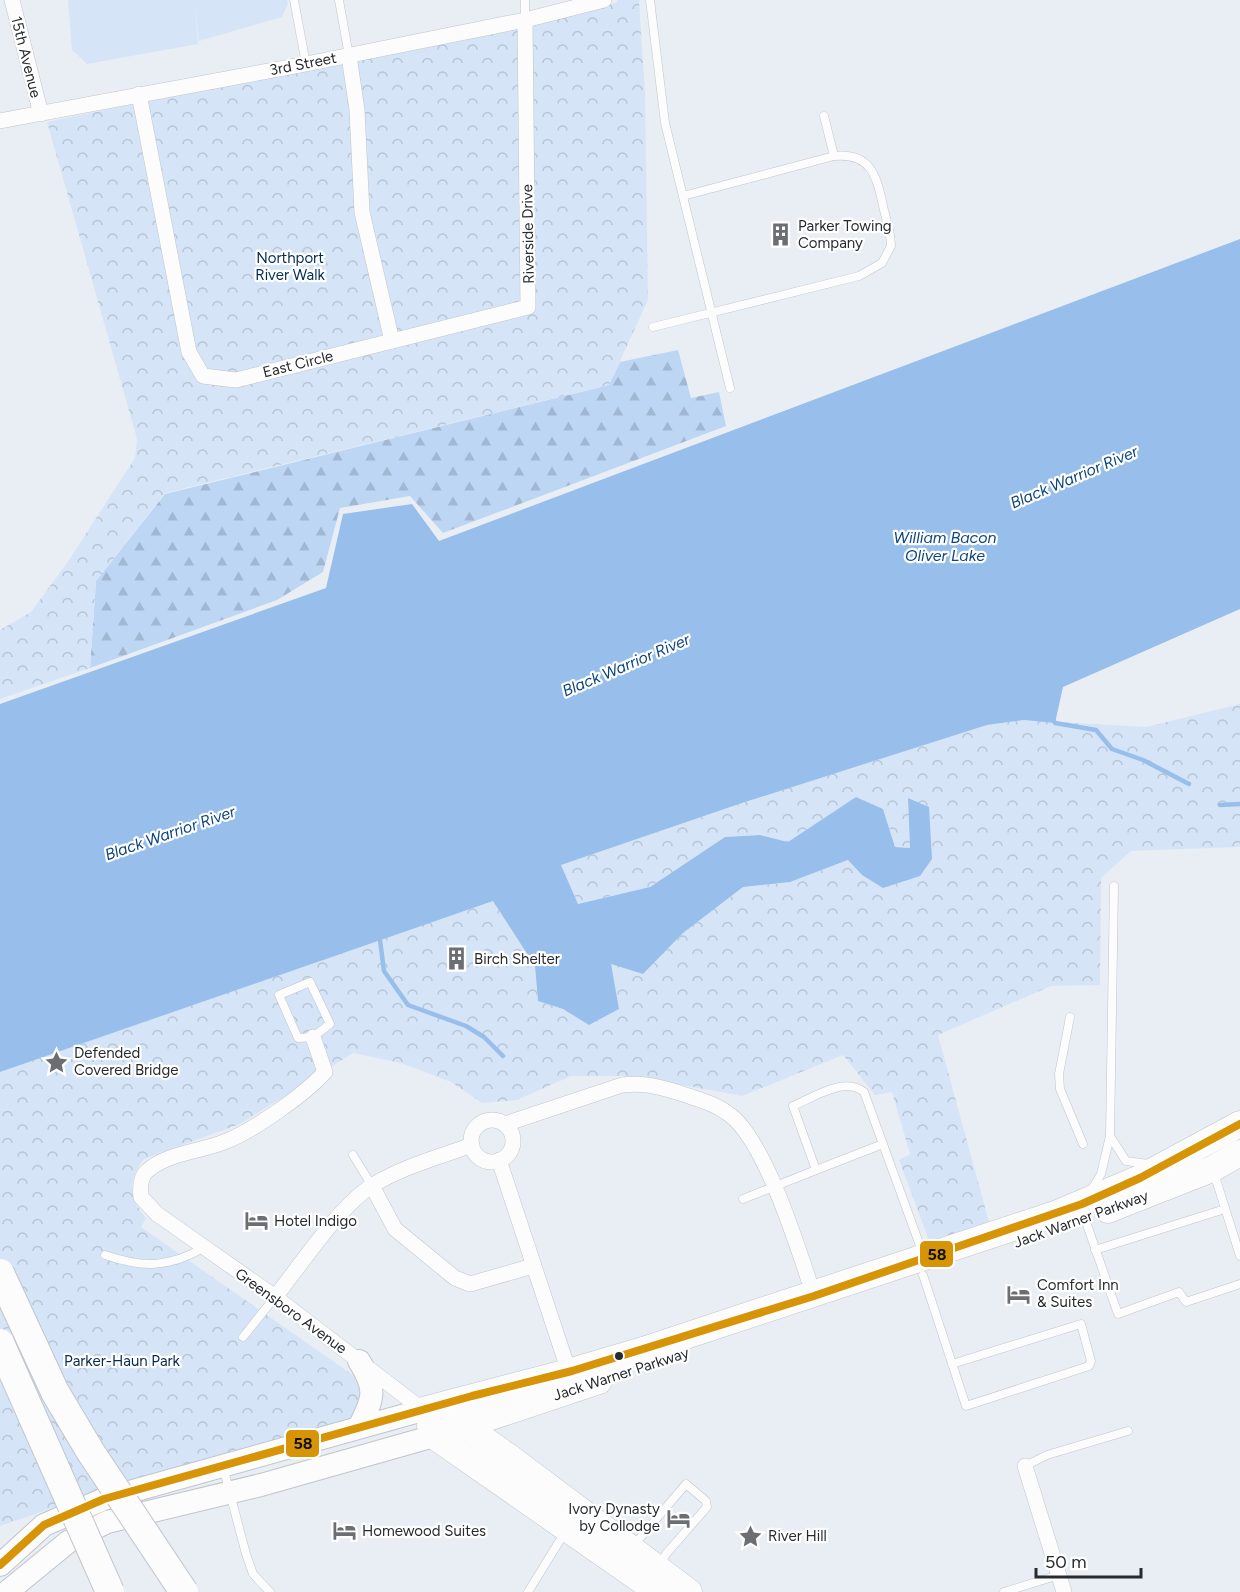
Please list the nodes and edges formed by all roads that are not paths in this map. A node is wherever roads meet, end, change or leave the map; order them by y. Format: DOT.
graph roads {
  1 [pos="12,0"];
  2 [pos="294,0"];
  3 [pos="339,0"];
  4 [pos="525,0"];
  5 [pos="604,0"];
  6 [pos="650,0"];
  7 [pos="525,20"];
  8 [pos="349,56"];
  9 [pos="306,64"];
  10 [pos="139,94"];
  11 [pos="41,114"];
  12 [pos="824,116"];
  13 [pos="0,121"];
  14 [pos="834,156"];
  15 [pos="683,195"];
  16 [pos="713,311"];
  17 [pos="653,327"];
  18 [pos="392,341"];
  19 [pos="730,388"];
  20 [pos="1114,886"];
  21 [pos="1070,1017"];
  22 [pos="313,1037"];
  23 [pos="505,1124"];
  24 [pos="1240,1124"];
  25 [pos="1110,1136"];
  26 [pos="883,1144"];
  27 [pos="1083,1144"];
  28 [pos="472,1145"];
  29 [pos="1240,1153"];
  30 [pos="353,1155"];
  31 [pos="499,1160"];
  32 [pos="1167,1164"];
  33 [pos="1212,1169"];
  34 [pos="816,1170"];
  35 [pos="372,1186"];
  36 [pos="774,1188"];
  37 [pos="743,1199"];
  38 [pos="1225,1209"];
  39 [pos="1084,1212"];
  40 [pos="1238,1243"];
  41 [pos="203,1248"];
  42 [pos="1095,1250"];
  43 [pos="105,1255"];
  44 [pos="1240,1256"];
  45 [pos="533,1266"];
  46 [pos="923,1267"];
  47 [pos="0,1273"];
  48 [pos="1240,1284"];
  49 [pos="814,1296"];
  50 [pos="275,1297"];
  51 [pos="243,1337"];
  52 [pos="0,1343"];
  53 [pos="359,1361"];
  54 [pos="952,1364"];
  55 [pos="569,1372"];
  56 [pos="521,1406"];
  57 [pos="423,1410"];
  58 [pos="465,1426"];
  59 [pos="359,1427"];
  60 [pos="1128,1431"];
  61 [pos="434,1436"];
  62 [pos="509,1457"];
  63 [pos="223,1465"];
  64 [pos="1024,1466"];
  65 [pos="230,1493"];
  66 [pos="567,1528"];
  67 [pos="632,1548"];
  68 [pos="0,1565"];
  69 [pos="1059,1575"];
  70 [pos="658,1580"];
  71 [pos="7,1592"];
  72 [pos="110,1592"];
  73 [pos="184,1592"];
  74 [pos="270,1592"];
  75 [pos="528,1592"];
  76 [pos="689,1592"];
  77 [pos="1004,1592"];
  78 [pos="1064,1592"];
  1 -- 11 [label="street, 15th Avenue"];
  2 -- 9 [label="lane"];
  3 -- 8 [label="lane"];
  4 -- 7 [label="lane"];
  5 -- 7 [label="street, 3rd Street"];
  6 -- 15 [label="lane"];
  7 -- 8 [label="street, 3rd Street"];
  7 -- 18 [label="street, Riverside Drive"];
  8 -- 9 [label="street, 3rd Street"];
  8 -- 18 [label="street"];
  9 -- 10 [label="street, 3rd Street"];
  10 -- 11 [label="street, 3rd Street"];
  10 -- 18 [label="street, East Circle"];
  11 -- 13 [label="street, 3rd Street"];
  12 -- 14 [label="lane"];
  14 -- 15 [label="lane"];
  14 -- 16 [label="lane"];
  15 -- 16 [label="lane"];
  16 -- 17 [label="lane"];
  16 -- 19 [label="lane"];
  20 -- 25 [label="lane"];
  21 -- 27 [label="lane"];
  22 -- 22 [label="lane"];
  22 -- 41 [label="street, Greensboro Avenue"];
  23 -- 28 [label="street"];
  23 -- 31 [label="street"];
  23 -- 36 [label="street"];
  24 -- 32 [label="main road, Jack Warner Parkway"];
  25 -- 32 [label="lane"];
  25 -- 39 [label="lane"];
  26 -- 34 [label="lane"];
  26 -- 34 [label="lane"];
  26 -- 46 [label="lane"];
  28 -- 31 [label="street"];
  28 -- 35 [label="street"];
  29 -- 33 [label="main road, Jack Warner Parkway"];
  30 -- 35 [label="lane"];
  31 -- 45 [label="street"];
  32 -- 39 [label="main road, Jack Warner Parkway"];
  33 -- 38 [label="lane"];
  33 -- 39 [label="main road, Jack Warner Parkway"];
  34 -- 36 [label="lane"];
  35 -- 45 [label="street"];
  35 -- 50 [label="street"];
  36 -- 37 [label="lane"];
  36 -- 49 [label="street"];
  38 -- 40 [label="lane"];
  38 -- 42 [label="lane"];
  39 -- 42 [label="lane"];
  39 -- 46 [label="main road, Jack Warner Parkway"];
  40 -- 44 [label="lane"];
  41 -- 43 [label="lane"];
  41 -- 50 [label="street, Greensboro Avenue"];
  42 -- 48 [label="lane"];
  45 -- 55 [label="street"];
  46 -- 49 [label="main road, Jack Warner Parkway"];
  46 -- 54 [label="lane"];
  46 -- 56 [label="main road, Jack Warner Parkway"];
  47 -- 73 [label="highway, bridge"];
  49 -- 55 [label="main road, Jack Warner Parkway"];
  50 -- 51 [label="lane"];
  50 -- 53 [label="street, Greensboro Avenue"];
  52 -- 72 [label="highway, bridge"];
  53 -- 57 [label="street, Greensboro Avenue"];
  53 -- 59 [label="main road"];
  54 -- 54 [label="lane"];
  55 -- 57 [label="main road, Jack Warner Parkway"];
  56 -- 58 [label="main road, Jack Warner Parkway"];
  56 -- 62 [label="main road"];
  57 -- 58 [label="main road, Greensboro Avenue"];
  57 -- 59 [label="main road, Jack Warner Parkway"];
  57 -- 61 [label="main road, Greensboro Avenue"];
  58 -- 61 [label="main road, Jack Warner Parkway"];
  58 -- 62 [label="main road, Greensboro Avenue"];
  59 -- 63 [label="main road, Jack Warner Parkway"];
  60 -- 64 [label="lane"];
  61 -- 65 [label="main road, Jack Warner Parkway"];
  61 -- 66 [label="main road, Greensboro Avenue"];
  62 -- 67 [label="main road, Greensboro Avenue"];
  63 -- 65 [label="lane"];
  63 -- 68 [label="main road, Jack Warner Parkway"];
  64 -- 69 [label="street"];
  65 -- 71 [label="main road, Jack Warner Parkway"];
  65 -- 74 [label="lane"];
  66 -- 70 [label="main road, Greensboro Avenue"];
  66 -- 75 [label="lane"];
  67 -- 70 [label="main road, Greensboro Avenue"];
  67 -- 70 [label="lane"];
  69 -- 77 [label="lane"];
  69 -- 78 [label="street"];
  70 -- 76 [label="main road, Greensboro Avenue"];
}
